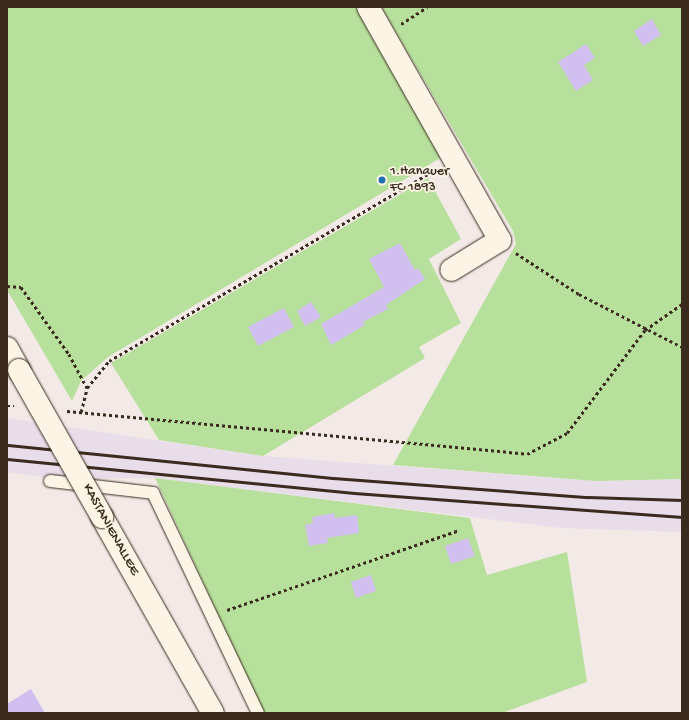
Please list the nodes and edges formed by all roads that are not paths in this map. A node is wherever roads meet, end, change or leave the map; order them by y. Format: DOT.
graph roads {
  1 [pos="368,7"];
  2 [pos="451,270"];
  3 [pos="7,348"];
  4 [pos="50,480"];
  5 [pos="213,713"];
  6 [pos="258,713"];
  1 -- 2 [label="street"];
  3 -- 5 [label="street, KASTANIENALLEE, bridge"];
  4 -- 6 [label="lane"];
}
